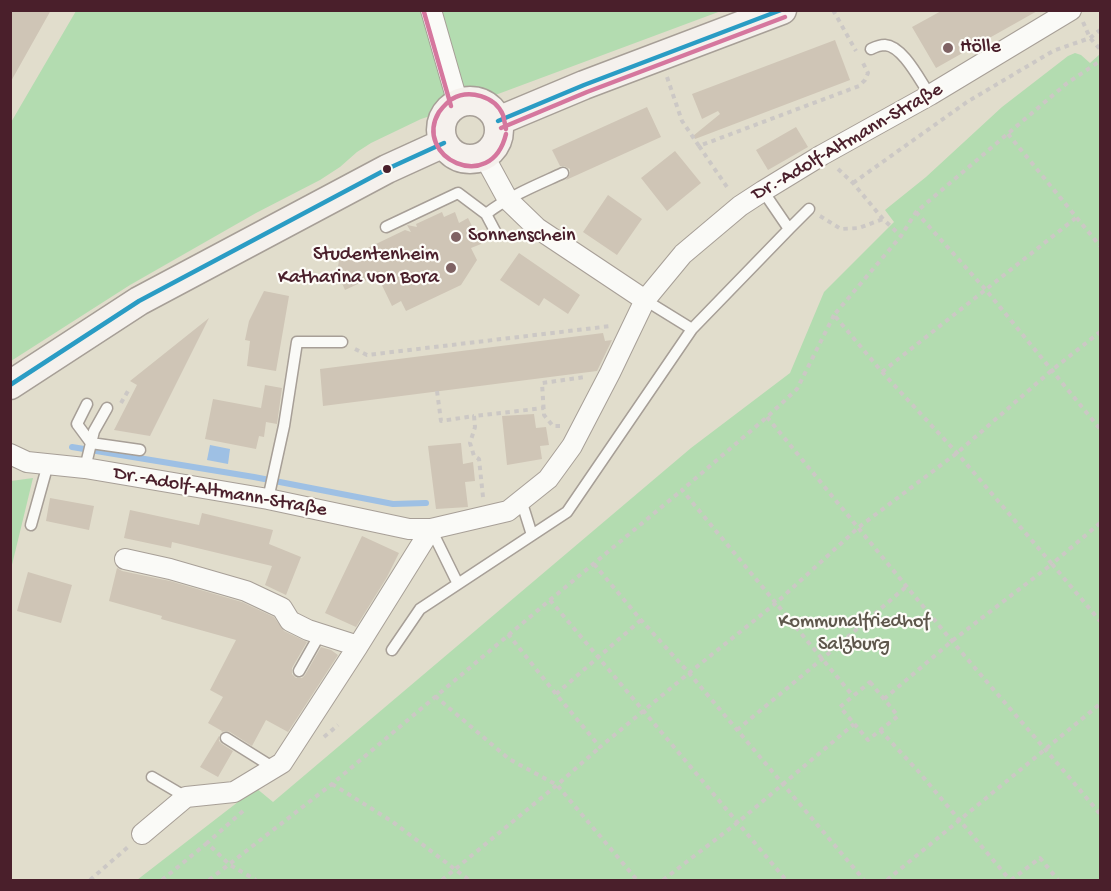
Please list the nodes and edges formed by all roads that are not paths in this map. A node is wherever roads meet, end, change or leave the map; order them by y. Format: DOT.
graph roads {
  1 [pos="430,10"];
  2 [pos="782,10"];
  3 [pos="1071,10"];
  4 [pos="871,49"];
  5 [pos="930,95"];
  6 [pos="458,104"];
  7 [pos="498,122"];
  8 [pos="444,143"];
  9 [pos="484,156"];
  10 [pos="563,173"];
  11 [pos="762,191"];
  12 [pos="508,200"];
  13 [pos="809,210"];
  14 [pos="486,214"];
  15 [pos="386,227"];
  16 [pos="789,230"];
  17 [pos="495,231"];
  18 [pos="645,300"];
  19 [pos="692,330"];
  20 [pos="342,342"];
  21 [pos="10,385"];
  22 [pos="87,404"];
  23 [pos="107,408"];
  24 [pos="91,443"];
  25 [pos="141,450"];
  26 [pos="10,454"];
  27 [pos="87,462"];
  28 [pos="48,464"];
  29 [pos="269,493"];
  30 [pos="521,500"];
  31 [pos="32,525"];
  32 [pos="431,529"];
  33 [pos="532,535"];
  34 [pos="125,559"];
  35 [pos="458,584"];
  36 [pos="320,634"];
  37 [pos="358,646"];
  38 [pos="392,650"];
  39 [pos="299,671"];
  40 [pos="226,738"];
  41 [pos="274,768"];
  42 [pos="152,777"];
  43 [pos="186,797"];
  44 [pos="142,834"];
  1 -- 6 [label="street"];
  2 -- 7 [label="main road"];
  3 -- 5 [label="street, Dr.-Adolf-Altmann-Straße"];
  4 -- 5 [label="lane"];
  5 -- 11 [label="street, Dr.-Adolf-Altmann-Straße"];
  6 -- 7 [label="main road"];
  6 -- 8 [label="main road"];
  7 -- 9 [label="main road"];
  8 -- 9 [label="main road"];
  8 -- 21 [label="main road"];
  9 -- 12 [label="street"];
  10 -- 12 [label="lane"];
  11 -- 16 [label="lane"];
  11 -- 18 [label="street, Dr.-Adolf-Altmann-Straße"];
  12 -- 14 [label="lane"];
  12 -- 18 [label="street"];
  13 -- 16 [label="lane"];
  14 -- 15 [label="lane"];
  14 -- 17 [label="lane"];
  16 -- 19 [label="lane"];
  18 -- 19 [label="lane"];
  18 -- 30 [label="street, Dr.-Adolf-Altmann-Straße"];
  19 -- 33 [label="lane"];
  20 -- 29 [label="lane"];
  22 -- 24 [label="lane"];
  23 -- 24 [label="lane"];
  24 -- 25 [label="lane"];
  24 -- 27 [label="lane"];
  26 -- 28 [label="street, Dr.-Adolf-Altmann-Straße"];
  27 -- 28 [label="street, Dr.-Adolf-Altmann-Straße"];
  27 -- 29 [label="street, Dr.-Adolf-Altmann-Straße"];
  28 -- 31 [label="lane"];
  29 -- 32 [label="street, Dr.-Adolf-Altmann-Straße"];
  30 -- 32 [label="street, Dr.-Adolf-Altmann-Straße"];
  30 -- 33 [label="lane"];
  32 -- 35 [label="lane"];
  32 -- 37 [label="street"];
  33 -- 35 [label="lane"];
  34 -- 36 [label="street"];
  35 -- 38 [label="lane"];
  36 -- 37 [label="street"];
  36 -- 39 [label="lane"];
  37 -- 41 [label="street"];
  40 -- 41 [label="lane"];
  41 -- 43 [label="street"];
  42 -- 43 [label="lane"];
  43 -- 44 [label="street"];
}
